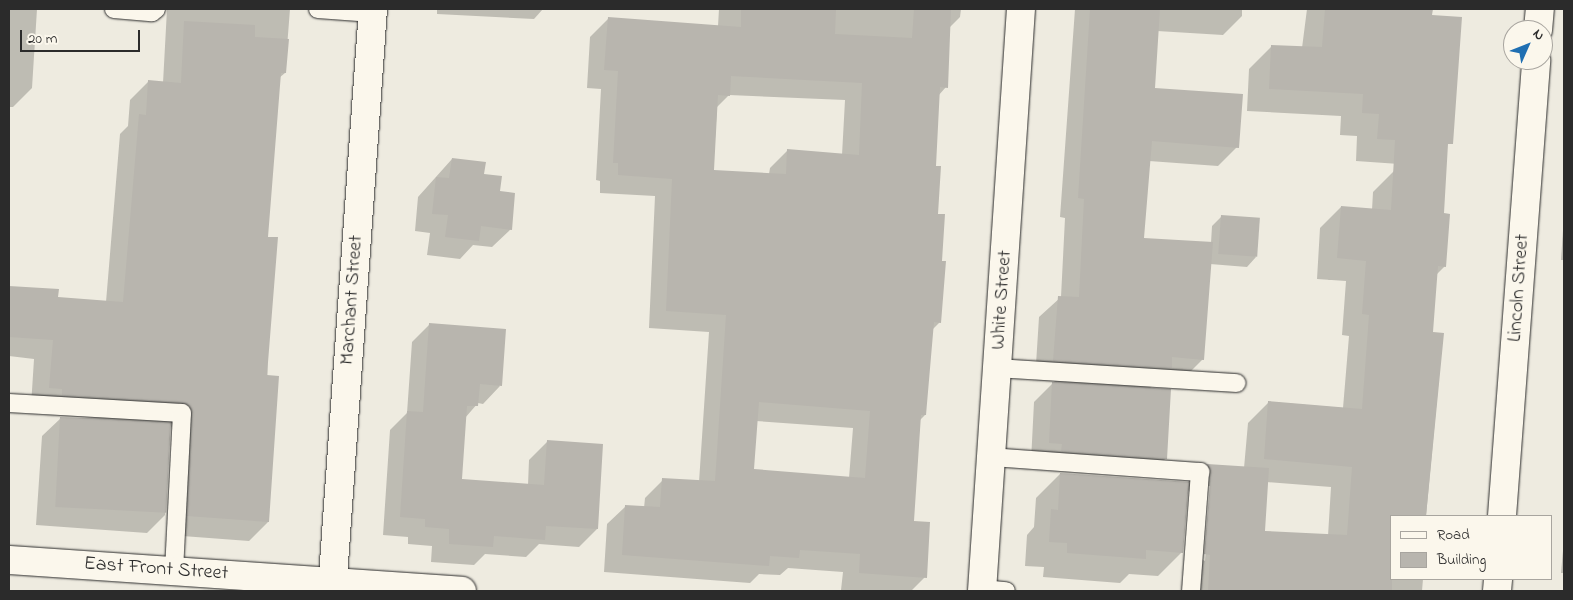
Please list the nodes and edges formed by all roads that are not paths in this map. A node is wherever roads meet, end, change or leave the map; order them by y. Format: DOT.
graph roads {
  1 [pos="114,9"];
  2 [pos="156,9"];
  3 [pos="318,9"];
  4 [pos="1021,9"];
  5 [pos="373,11"];
  6 [pos="1535,70"];
  7 [pos="997,368"];
  8 [pos="1237,383"];
  9 [pos="9,402"];
  10 [pos="991,457"];
  11 [pos="1502,515"];
  12 [pos="9,560"];
  13 [pos="174,570"];
  14 [pos="332,586"];
  15 [pos="462,591"];
  16 [pos="990,591"];
  17 [pos="1191,591"];
  1 -- 2 [label="lane"];
  3 -- 5 [label="lane"];
  4 -- 7 [label="street, White Street"];
  5 -- 14 [label="street, Marchant Street"];
  6 -- 11 [label="street, Lincoln Street"];
  7 -- 8 [label="lane"];
  7 -- 10 [label="street, White Street"];
  9 -- 13 [label="lane"];
  10 -- 16 [label="street, White Street"];
  10 -- 17 [label="lane"];
  12 -- 13 [label="street, East Front Street"];
  13 -- 14 [label="street, East Front Street"];
  14 -- 15 [label="street, East Front Street"];
}
